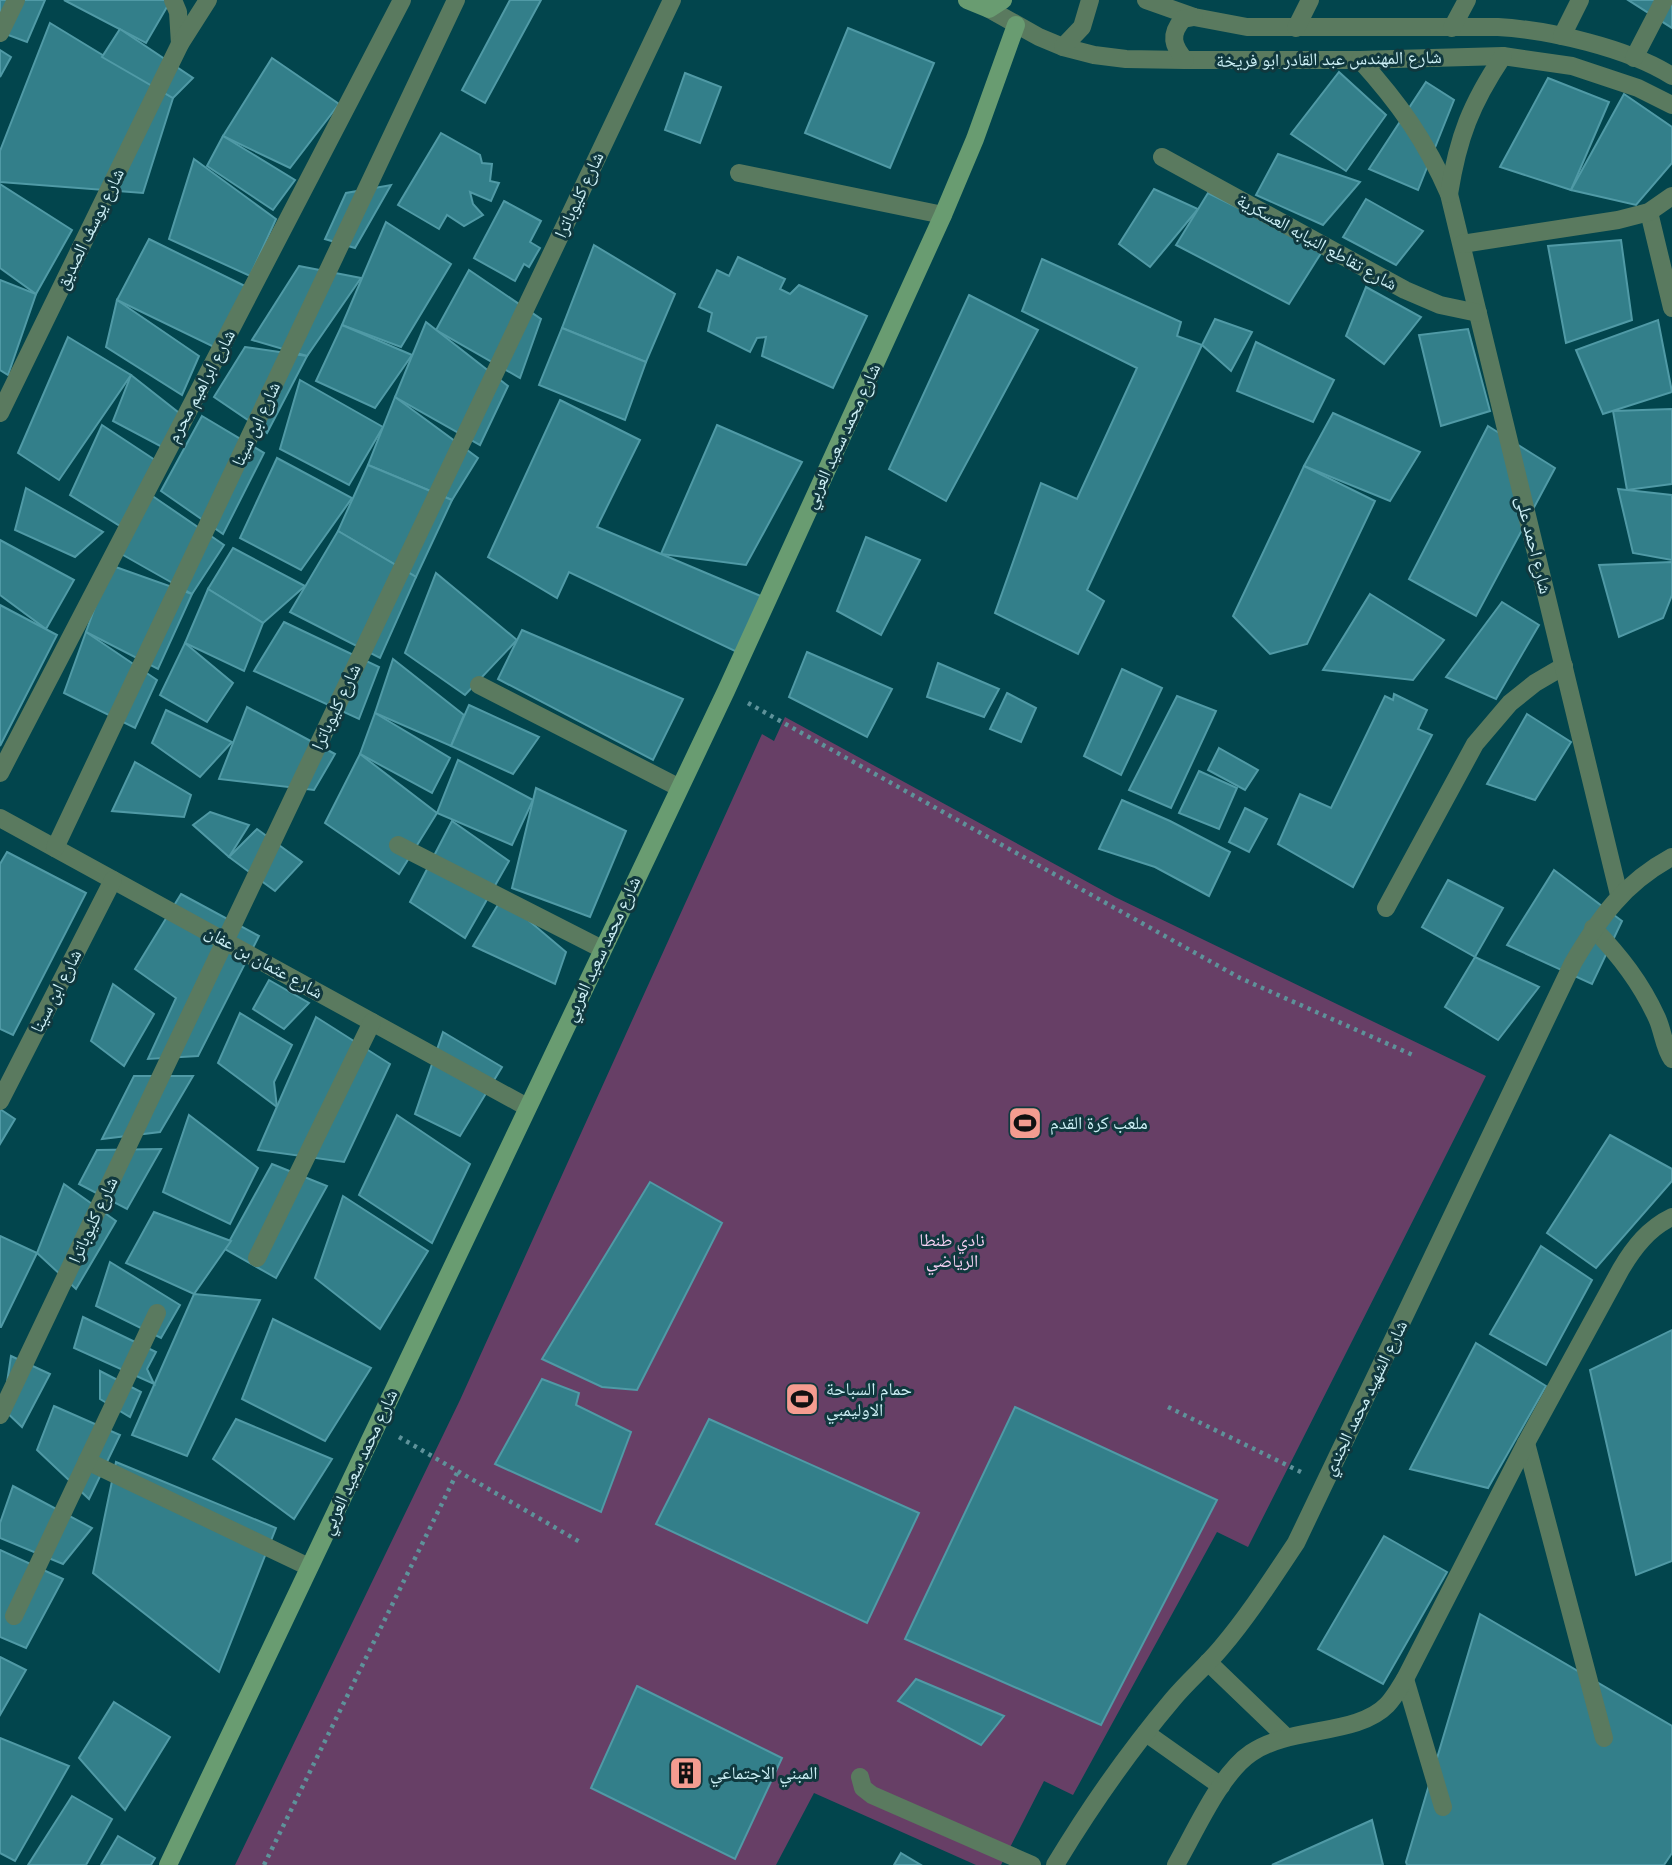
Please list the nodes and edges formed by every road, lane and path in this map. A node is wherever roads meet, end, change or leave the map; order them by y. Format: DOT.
graph roads {
  1 [pos="16,0"];
  2 [pos="173,0"];
  3 [pos="208,0"];
  4 [pos="402,0"];
  5 [pos="456,0"];
  6 [pos="672,0"];
  7 [pos="967,0"];
  8 [pos="1090,0"];
  9 [pos="1146,0"];
  10 [pos="1310,0"];
  11 [pos="1467,0"];
  12 [pos="1580,0"];
  13 [pos="1664,0"];
  14 [pos="996,5"];
  15 [pos="1194,17"];
  16 [pos="1016,25"];
  17 [pos="1296,28"];
  18 [pos="1452,28"];
  19 [pos="0,33"];
  20 [pos="1562,36"];
  21 [pos="180,44"];
  22 [pos="1063,47"];
  23 [pos="1503,56"];
  24 [pos="1634,58"];
  25 [pos="1185,60"];
  26 [pos="1360,60"];
  27 [pos="1672,76"];
  28 [pos="1672,105"];
  29 [pos="1162,157"];
  30 [pos="739,173"];
  31 [pos="1449,194"];
  32 [pos="1672,196"];
  33 [pos="1649,212"];
  34 [pos="943,215"];
  35 [pos="1462,244"];
  36 [pos="1672,308"];
  37 [pos="1478,313"];
  38 [pos="0,413"];
  39 [pos="1564,666"];
  40 [pos="479,685"];
  41 [pos="726,691"];
  42 [pos="0,773"];
  43 [pos="678,787"];
  44 [pos="0,818"];
  45 [pos="398,845"];
  46 [pos="55,848"];
  47 [pos="1672,857"];
  48 [pos="113,880"];
  49 [pos="1619,895"];
  50 [pos="1387,908"];
  51 [pos="1593,928"];
  52 [pos="225,941"];
  53 [pos="602,948"];
  54 [pos="372,1022"];
  55 [pos="1668,1038"];
  56 [pos="1415,1056"];
  57 [pos="1672,1059"];
  58 [pos="0,1101"];
  59 [pos="527,1107"];
  60 [pos="1672,1217"];
  61 [pos="257,1258"];
  62 [pos="157,1313"];
  63 [pos="1168,1408"];
  64 [pos="0,1415"];
  65 [pos="376,1424"];
  66 [pos="1526,1443"];
  67 [pos="87,1461"];
  68 [pos="458,1471"];
  69 [pos="1324,1483"];
  70 [pos="580,1542"];
  71 [pos="309,1567"];
  72 [pos="13,1616"];
  73 [pos="1208,1662"];
  74 [pos="1405,1679"];
  75 [pos="1146,1733"];
  76 [pos="1285,1736"];
  77 [pos="1604,1738"];
  78 [pos="860,1777"];
  79 [pos="1221,1786"];
  80 [pos="1443,1807"];
  81 [pos="168,1865"];
  82 [pos="264,1865"];
  83 [pos="1032,1865"];
  84 [pos="1055,1865"];
  85 [pos="1176,1865"];
  1 -- 19 [label="street"];
  2 -- 21 [label="street"];
  3 -- 21 [label="street, شارع يوسف الصديق"];
  4 -- 42 [label="street, شارع ابراهيم محرم"];
  5 -- 46 [label="street, شارع ابن سينا"];
  6 -- 52 [label="street, شارع كليوباترا"];
  7 -- 14 [label="street"];
  8 -- 22 [label="street"];
  9 -- 15 [label="street, شارع المهندس عبد القادر ابو فريخة"];
  10 -- 17 [label="street"];
  11 -- 18 [label="street"];
  12 -- 20 [label="street"];
  13 -- 24 [label="street"];
  14 -- 16 [label="street, شارع المهندس عبد القادر ابو فريخة"];
  15 -- 17 [label="street, شارع المهندس عبد القادر ابو فريخة"];
  15 -- 25 [label="street"];
  16 -- 22 [label="street, شارع المهندس عبد القادر ابو فريخة"];
  16 -- 34 [label="street, شارع محمد سعيد العربي"];
  17 -- 18 [label="street, شارع المهندس عبد القادر ابو فريخة"];
  18 -- 20 [label="street, شارع المهندس عبد القادر ابو فريخة"];
  20 -- 24 [label="street, شارع المهندس عبد القادر ابو فريخة"];
  21 -- 38 [label="street, شارع يوسف الصديق"];
  22 -- 25 [label="street, شارع المهندس عبد القادر ابو فريخة"];
  23 -- 26 [label="street, شارع المهندس عبد القادر ابو فريخة"];
  23 -- 28 [label="street, شارع المهندس عبد القادر ابو فريخة"];
  23 -- 31 [label="street, شارع احمد على"];
  24 -- 27 [label="street, شارع المهندس عبد القادر ابو فريخة"];
  25 -- 26 [label="street, شارع المهندس عبد القادر ابو فريخة"];
  26 -- 31 [label="street, شارع احمد على"];
  29 -- 37 [label="street, شارع تقاطع النيابه العسكرية"];
  30 -- 34 [label="street"];
  31 -- 35 [label="street, شارع احمد على"];
  32 -- 33 [label="street"];
  33 -- 35 [label="street"];
  33 -- 36 [label="street"];
  34 -- 41 [label="street, شارع محمد سعيد العربي"];
  35 -- 37 [label="street, شارع احمد على"];
  37 -- 39 [label="street, شارع احمد على"];
  39 -- 49 [label="street, شارع احمد على"];
  39 -- 50 [label="street"];
  40 -- 43 [label="street"];
  41 -- 43 [label="street, شارع محمد سعيد العربي"];
  41 -- 56 [label="path"];
  43 -- 53 [label="street, شارع محمد سعيد العربي"];
  44 -- 46 [label="street, شارع عثمان بن عفان"];
  45 -- 53 [label="street"];
  46 -- 48 [label="street, شارع عثمان بن عفان"];
  47 -- 49 [label="street, شارع الشهيد محمد الجندي"];
  48 -- 52 [label="street, شارع عثمان بن عفان"];
  48 -- 58 [label="street, شارع ابن سينا"];
  49 -- 51 [label="street, شارع الشهيد محمد الجندي"];
  51 -- 55 [label="street"];
  51 -- 69 [label="street, شارع الشهيد محمد الجندي"];
  52 -- 54 [label="street, شارع عثمان بن عفان"];
  52 -- 64 [label="street, شارع كليوباترا"];
  53 -- 59 [label="street, شارع محمد سعيد العربي"];
  54 -- 59 [label="street, شارع عثمان بن عفان"];
  54 -- 61 [label="street"];
  55 -- 57 [label="street"];
  59 -- 65 [label="street, شارع محمد سعيد العربي"];
  60 -- 66 [label="street"];
  62 -- 67 [label="street"];
  63 -- 69 [label="path"];
  65 -- 68 [label="path"];
  65 -- 71 [label="street, شارع محمد سعيد العربي"];
  66 -- 74 [label="street"];
  66 -- 77 [label="street"];
  67 -- 71 [label="street"];
  67 -- 72 [label="street"];
  68 -- 70 [label="path"];
  68 -- 82 [label="path"];
  69 -- 73 [label="street, شارع الشهيد محمد الجندي"];
  71 -- 81 [label="street, شارع محمد سعيد العربي"];
  73 -- 75 [label="street, شارع الشهيد محمد الجندي"];
  73 -- 76 [label="street"];
  74 -- 76 [label="street"];
  74 -- 80 [label="street"];
  75 -- 79 [label="street"];
  75 -- 84 [label="street, شارع الشهيد محمد الجندي"];
  76 -- 79 [label="street"];
  78 -- 83 [label="street"];
  79 -- 85 [label="street"];
}
